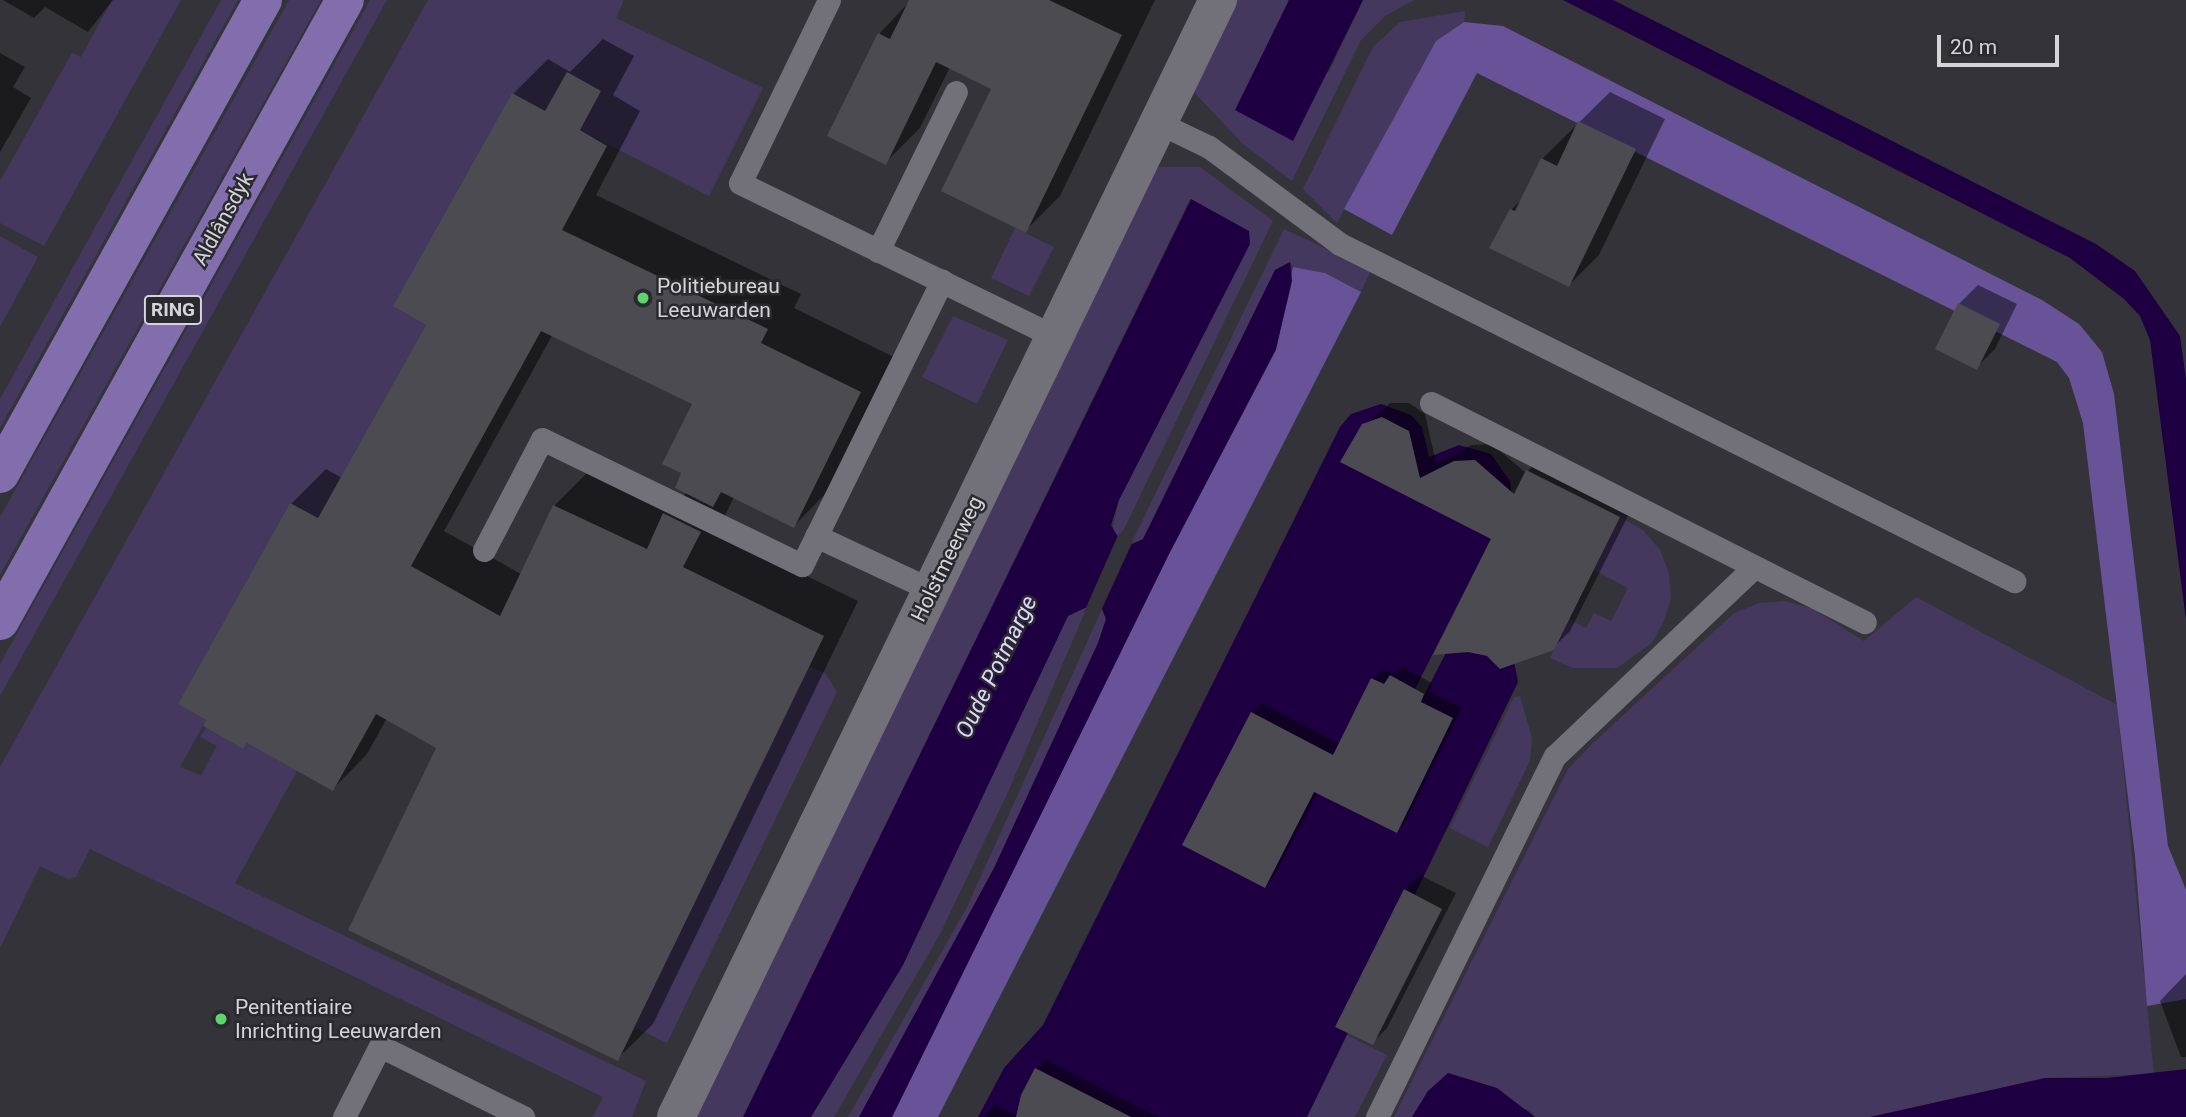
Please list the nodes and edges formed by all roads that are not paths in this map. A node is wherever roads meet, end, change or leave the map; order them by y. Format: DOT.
graph roads {
  1 [pos="264,0"];
  2 [pos="345,0"];
  3 [pos="829,0"];
  4 [pos="1213,2"];
  5 [pos="956,92"];
  6 [pos="1159,122"];
  7 [pos="878,251"];
  8 [pos="942,281"];
  9 [pos="1056,337"];
  10 [pos="1431,403"];
  11 [pos="0,474"];
  12 [pos="816,536"];
  13 [pos="484,550"];
  14 [pos="1754,567"];
  15 [pos="2014,581"];
  16 [pos="932,590"];
  17 [pos="0,621"];
  18 [pos="1865,622"];
  19 [pos="344,1117"];
  20 [pos="523,1117"];
  21 [pos="676,1117"];
  22 [pos="1377,1117"];
  1 -- 11 [label="main road"];
  2 -- 17 [label="main road, Aldlânsdyk / RING"];
  3 -- 7 [label="lane"];
  4 -- 6 [label="street, Holstmeerweg"];
  5 -- 7 [label="lane"];
  6 -- 9 [label="street, Holstmeerweg"];
  6 -- 15 [label="lane"];
  7 -- 8 [label="lane"];
  8 -- 9 [label="lane"];
  8 -- 12 [label="lane"];
  9 -- 16 [label="street, Holstmeerweg"];
  10 -- 14 [label="lane"];
  12 -- 13 [label="lane"];
  12 -- 16 [label="lane"];
  14 -- 18 [label="lane"];
  14 -- 22 [label="lane"];
  16 -- 21 [label="street, Holstmeerweg"];
  19 -- 20 [label="lane"];
}
